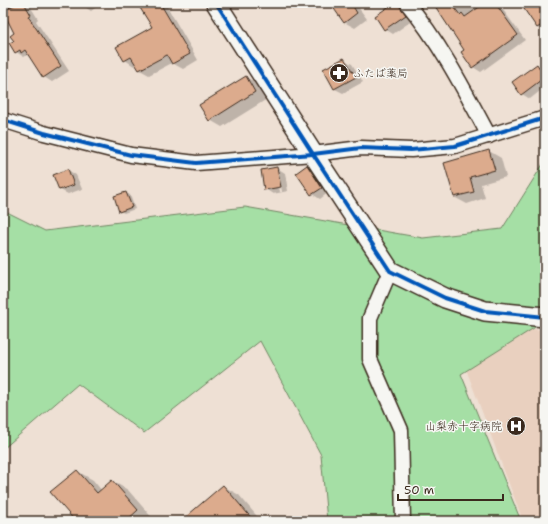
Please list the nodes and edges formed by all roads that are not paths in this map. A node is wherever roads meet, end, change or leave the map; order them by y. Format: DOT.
graph roads {
  1 [pos="216,3"];
  2 [pos="407,3"];
  3 [pos="545,118"];
  4 [pos="3,120"];
  5 [pos="489,136"];
  6 [pos="313,154"];
  7 [pos="390,270"];
  8 [pos="545,317"];
  9 [pos="403,521"];
  1 -- 6 [label="street"];
  2 -- 5 [label="street"];
  3 -- 5 [label="street"];
  4 -- 6 [label="street"];
  5 -- 6 [label="street"];
  6 -- 7 [label="street"];
  7 -- 8 [label="street"];
  7 -- 9 [label="street"];
}
